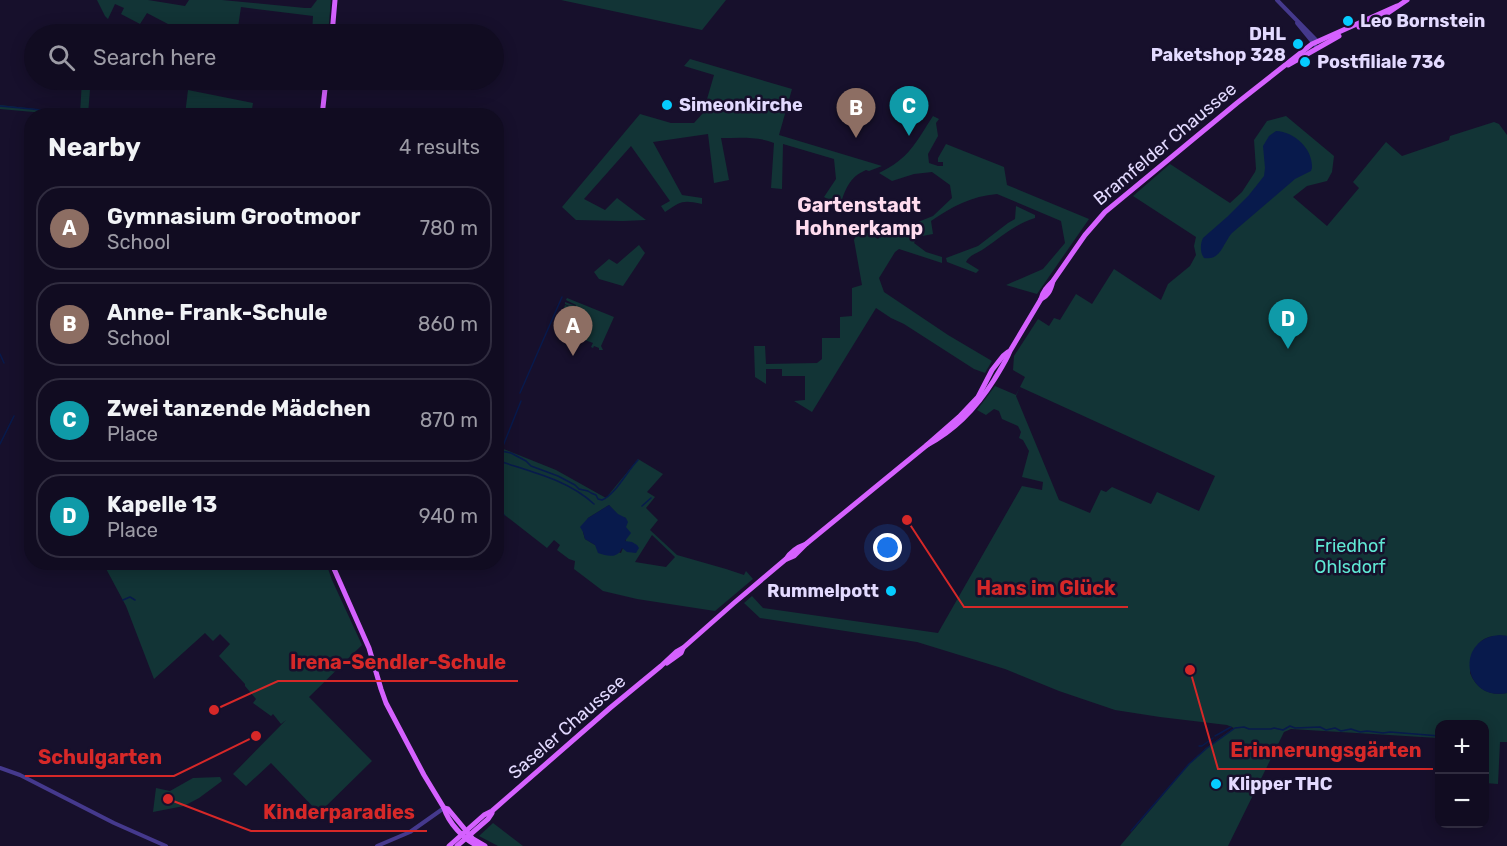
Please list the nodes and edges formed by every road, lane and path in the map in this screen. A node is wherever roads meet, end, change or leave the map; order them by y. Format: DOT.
graph roads {
  1 [pos="335,0"];
  2 [pos="1277,0"];
  3 [pos="1407,0"];
  4 [pos="333,24"];
  5 [pos="1317,44"];
  6 [pos="325,90"];
  7 [pos="323,108"];
  8 [pos="335,570"];
  9 [pos="727,609"];
  10 [pos="0,768"];
  11 [pos="444,808"];
  12 [pos="466,835"];
  13 [pos="166,846"];
  14 [pos="377,846"];
  15 [pos="449,846"];
  16 [pos="457,846"];
  17 [pos="478,846"];
  18 [pos="485,846"];
  1 -- 4 [label="main road"];
  2 -- 5 [label="street"];
  3 -- 5 [label="main road, Bramfelder Chaussee"];
  5 -- 9 [label="main road, Bramfelder Chaussee"];
  6 -- 7 [label="main road"];
  8 -- 11 [label="main road"];
  9 -- 12 [label="main road, Saseler Chaussee"];
  10 -- 13 [label="street"];
  11 -- 12 [label="main road"];
  11 -- 14 [label="street"];
  12 -- 15 [label="main road, Saseler Chaussee"];
  12 -- 16 [label="main road, Saseler Chaussee"];
  12 -- 17 [label="main road"];
  12 -- 18 [label="main road"];
}
